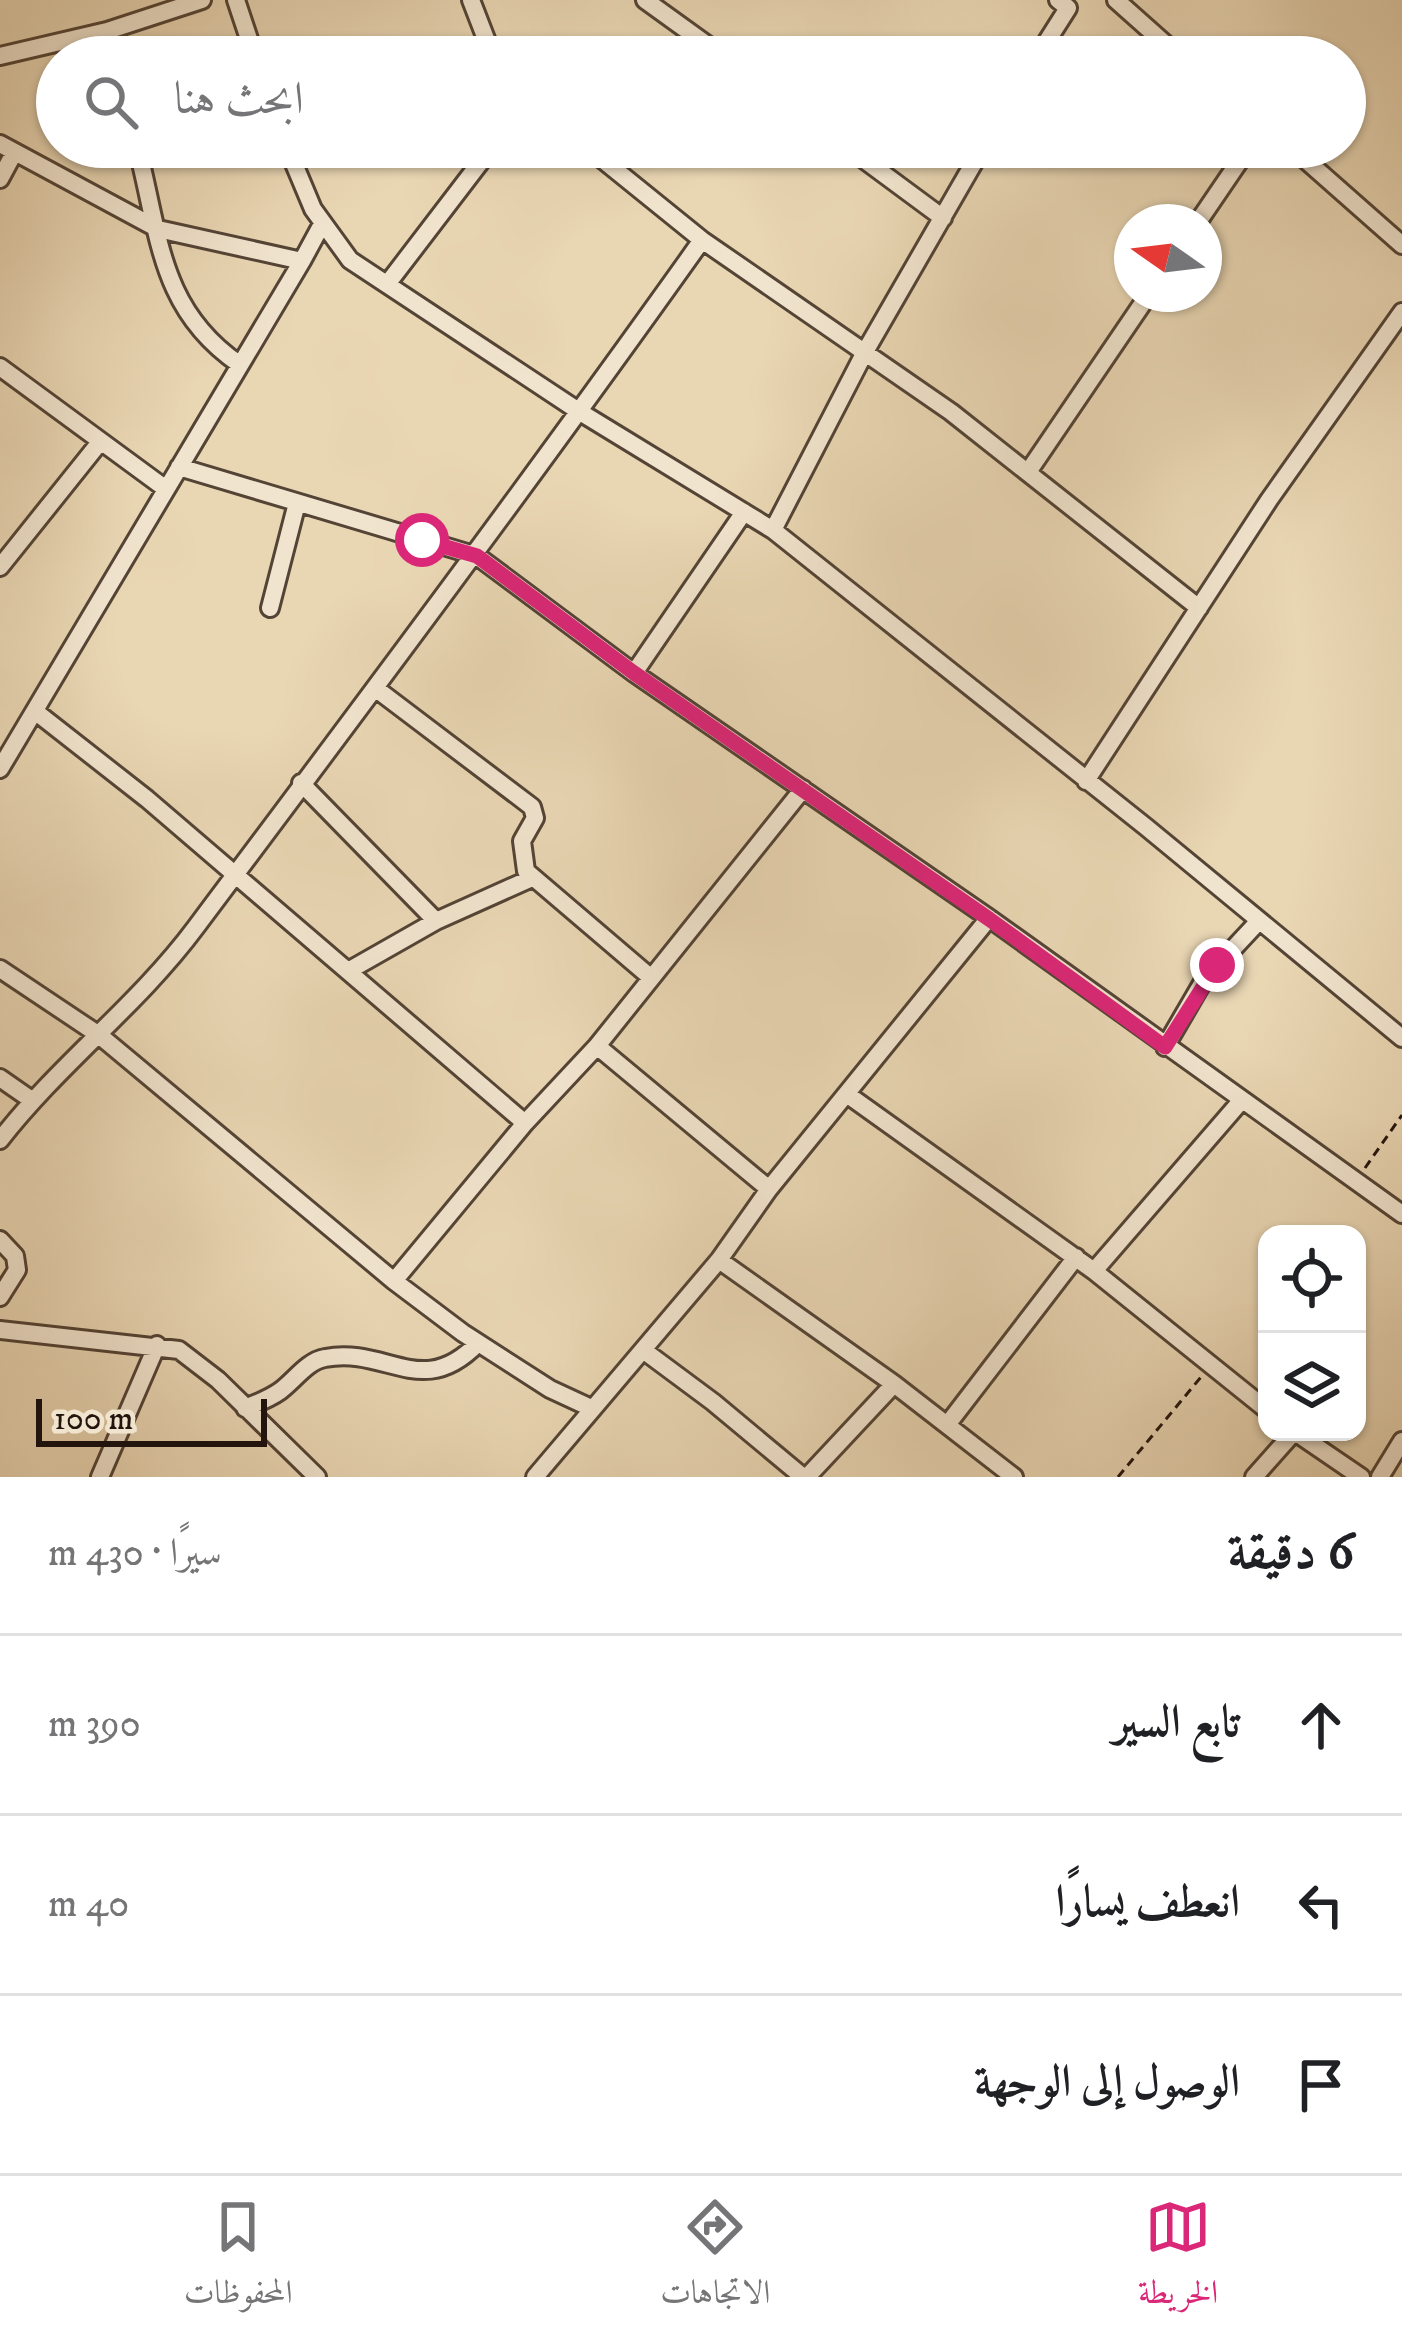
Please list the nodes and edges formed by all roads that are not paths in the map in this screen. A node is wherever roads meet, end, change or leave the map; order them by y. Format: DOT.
graph roads {
  1 [pos="202,0"];
  2 [pos="236,0"];
  3 [pos="471,0"];
  4 [pos="645,0"];
  5 [pos="1116,0"];
  6 [pos="1067,2"];
  7 [pos="107,31"];
  8 [pos="86,36"];
  9 [pos="108,36"];
  10 [pos="248,36"];
  11 [pos="485,36"];
  12 [pos="695,36"];
  13 [pos="1048,36"];
  14 [pos="1156,36"];
  15 [pos="36,48"];
  16 [pos="0,56"];
  17 [pos="7,148"];
  18 [pos="36,164"];
  19 [pos="44,168"];
  20 [pos="142,168"];
  21 [pos="297,168"];
  22 [pos="476,168"];
  23 [pos="613,168"];
  24 [pos="875,168"];
  25 [pos="971,168"];
  26 [pos="1235,168"];
  27 [pos="1315,168"];
  28 [pos="0,179"];
  29 [pos="1210,204"];
  30 [pos="943,218"];
  31 [pos="322,224"];
  32 [pos="158,229"];
  33 [pos="703,240"];
  34 [pos="1402,245"];
  35 [pos="302,262"];
  36 [pos="388,283"];
  37 [pos="1137,312"];
  38 [pos="1402,312"];
  39 [pos="866,350"];
  40 [pos="239,364"];
  41 [pos="0,368"];
  42 [pos="580,412"];
  43 [pos="100,442"];
  44 [pos="179,466"];
  45 [pos="1028,472"];
  46 [pos="166,489"];
  47 [pos="297,503"];
  48 [pos="743,512"];
  49 [pos="772,530"];
  50 [pos="477,556"];
  51 [pos="0,567"];
  52 [pos="270,608"];
  53 [pos="1199,608"];
  54 [pos="634,673"];
  55 [pos="375,688"];
  56 [pos="37,712"];
  57 [pos="0,769"];
  58 [pos="1086,781"];
  59 [pos="301,783"];
  60 [pos="803,789"];
  61 [pos="233,872"];
  62 [pos="532,878"];
  63 [pos="989,919"];
  64 [pos="436,921"];
  65 [pos="1258,922"];
  66 [pos="0,968"];
  67 [pos="348,971"];
  68 [pos="650,976"];
  69 [pos="99,1035"];
  70 [pos="1402,1038"];
  71 [pos="597,1046"];
  72 [pos="1165,1047"];
  73 [pos="0,1078"];
  74 [pos="848,1095"];
  75 [pos="33,1101"];
  76 [pos="1241,1101"];
  77 [pos="525,1123"];
  78 [pos="0,1139"];
  79 [pos="770,1189"];
  80 [pos="1402,1214"];
  81 [pos="0,1240"];
  82 [pos="1076,1257"];
  83 [pos="719,1260"];
  84 [pos="1094,1271"];
  85 [pos="394,1281"];
  86 [pos="0,1297"];
  87 [pos="0,1330"];
  88 [pos="478,1343"];
  89 [pos="157,1346"];
  90 [pos="643,1350"];
  91 [pos="894,1384"];
  92 [pos="1258,1403"];
  93 [pos="245,1408"];
  94 [pos="591,1408"];
  95 [pos="946,1426"];
  96 [pos="1286,1441"];
  97 [pos="1307,1441"];
  98 [pos="1402,1441"];
  99 [pos="100,1477"];
  100 [pos="317,1477"];
  101 [pos="535,1477"];
  102 [pos="805,1477"];
  103 [pos="1014,1477"];
  104 [pos="1254,1477"];
  105 [pos="1361,1477"];
  106 [pos="1380,1477"];
  1 -- 7 [label="street"];
  2 -- 10 [label="street"];
  3 -- 11 [label="street"];
  4 -- 12 [label="street"];
  5 -- 14 [label="street"];
  6 -- 13 [label="street"];
  7 -- 8 [label="street"];
  7 -- 9 [label="street"];
  15 -- 16 [label="street"];
  17 -- 18 [label="street"];
  17 -- 28 [label="street"];
  19 -- 32 [label="street"];
  20 -- 32 [label="street"];
  21 -- 31 [label="street"];
  22 -- 36 [label="street"];
  23 -- 33 [label="street"];
  24 -- 30 [label="street"];
  25 -- 30 [label="street"];
  26 -- 29 [label="street"];
  27 -- 34 [label="street"];
  30 -- 39 [label="street"];
  31 -- 35 [label="street"];
  31 -- 36 [label="street"];
  32 -- 35 [label="street"];
  32 -- 40 [label="street"];
  33 -- 39 [label="street"];
  33 -- 42 [label="street"];
  35 -- 40 [label="street"];
  36 -- 42 [label="street"];
  37 -- 45 [label="street"];
  38 -- 53 [label="street"];
  39 -- 45 [label="street"];
  39 -- 49 [label="street"];
  40 -- 44 [label="street"];
  41 -- 43 [label="street"];
  42 -- 48 [label="street"];
  42 -- 50 [label="street"];
  43 -- 46 [label="street"];
  43 -- 51 [label="street"];
  44 -- 46 [label="street"];
  44 -- 47 [label="street"];
  45 -- 53 [label="street"];
  46 -- 56 [label="street"];
  47 -- 50 [label="street"];
  47 -- 52 [label="street"];
  48 -- 49 [label="street"];
  48 -- 54 [label="street"];
  49 -- 58 [label="street"];
  50 -- 54 [label="street"];
  50 -- 55 [label="street"];
  53 -- 58 [label="street"];
  54 -- 60 [label="street"];
  55 -- 59 [label="street"];
  55 -- 62 [label="street"];
  56 -- 57 [label="street"];
  56 -- 61 [label="street"];
  58 -- 65 [label="street"];
  59 -- 61 [label="street"];
  59 -- 64 [label="street"];
  60 -- 63 [label="street"];
  60 -- 68 [label="street"];
  61 -- 67 [label="street"];
  61 -- 69 [label="street"];
  62 -- 64 [label="street"];
  62 -- 68 [label="street"];
  63 -- 72 [label="street"];
  63 -- 74 [label="street"];
  64 -- 67 [label="street"];
  65 -- 70 [label="street"];
  65 -- 72 [label="street"];
  66 -- 69 [label="street"];
  67 -- 77 [label="street"];
  68 -- 71 [label="street"];
  69 -- 75 [label="street"];
  69 -- 85 [label="street"];
  71 -- 77 [label="street"];
  71 -- 79 [label="street"];
  72 -- 76 [label="street"];
  73 -- 75 [label="street"];
  74 -- 79 [label="street"];
  74 -- 82 [label="street"];
  75 -- 78 [label="street"];
  76 -- 80 [label="street"];
  76 -- 84 [label="street"];
  77 -- 85 [label="street"];
  79 -- 83 [label="street"];
  81 -- 86 [label="street"];
  82 -- 84 [label="street"];
  82 -- 95 [label="street"];
  83 -- 90 [label="street"];
  83 -- 91 [label="street"];
  84 -- 92 [label="street"];
  85 -- 88 [label="street"];
  87 -- 89 [label="street"];
  88 -- 93 [label="street"];
  88 -- 94 [label="street"];
  89 -- 93 [label="street"];
  89 -- 99 [label="street"];
  90 -- 94 [label="street"];
  90 -- 102 [label="street"];
  91 -- 95 [label="street"];
  91 -- 102 [label="street"];
  93 -- 100 [label="street"];
  94 -- 101 [label="street"];
  95 -- 103 [label="street"];
  96 -- 104 [label="street"];
  97 -- 105 [label="street"];
  98 -- 106 [label="street"];
}
